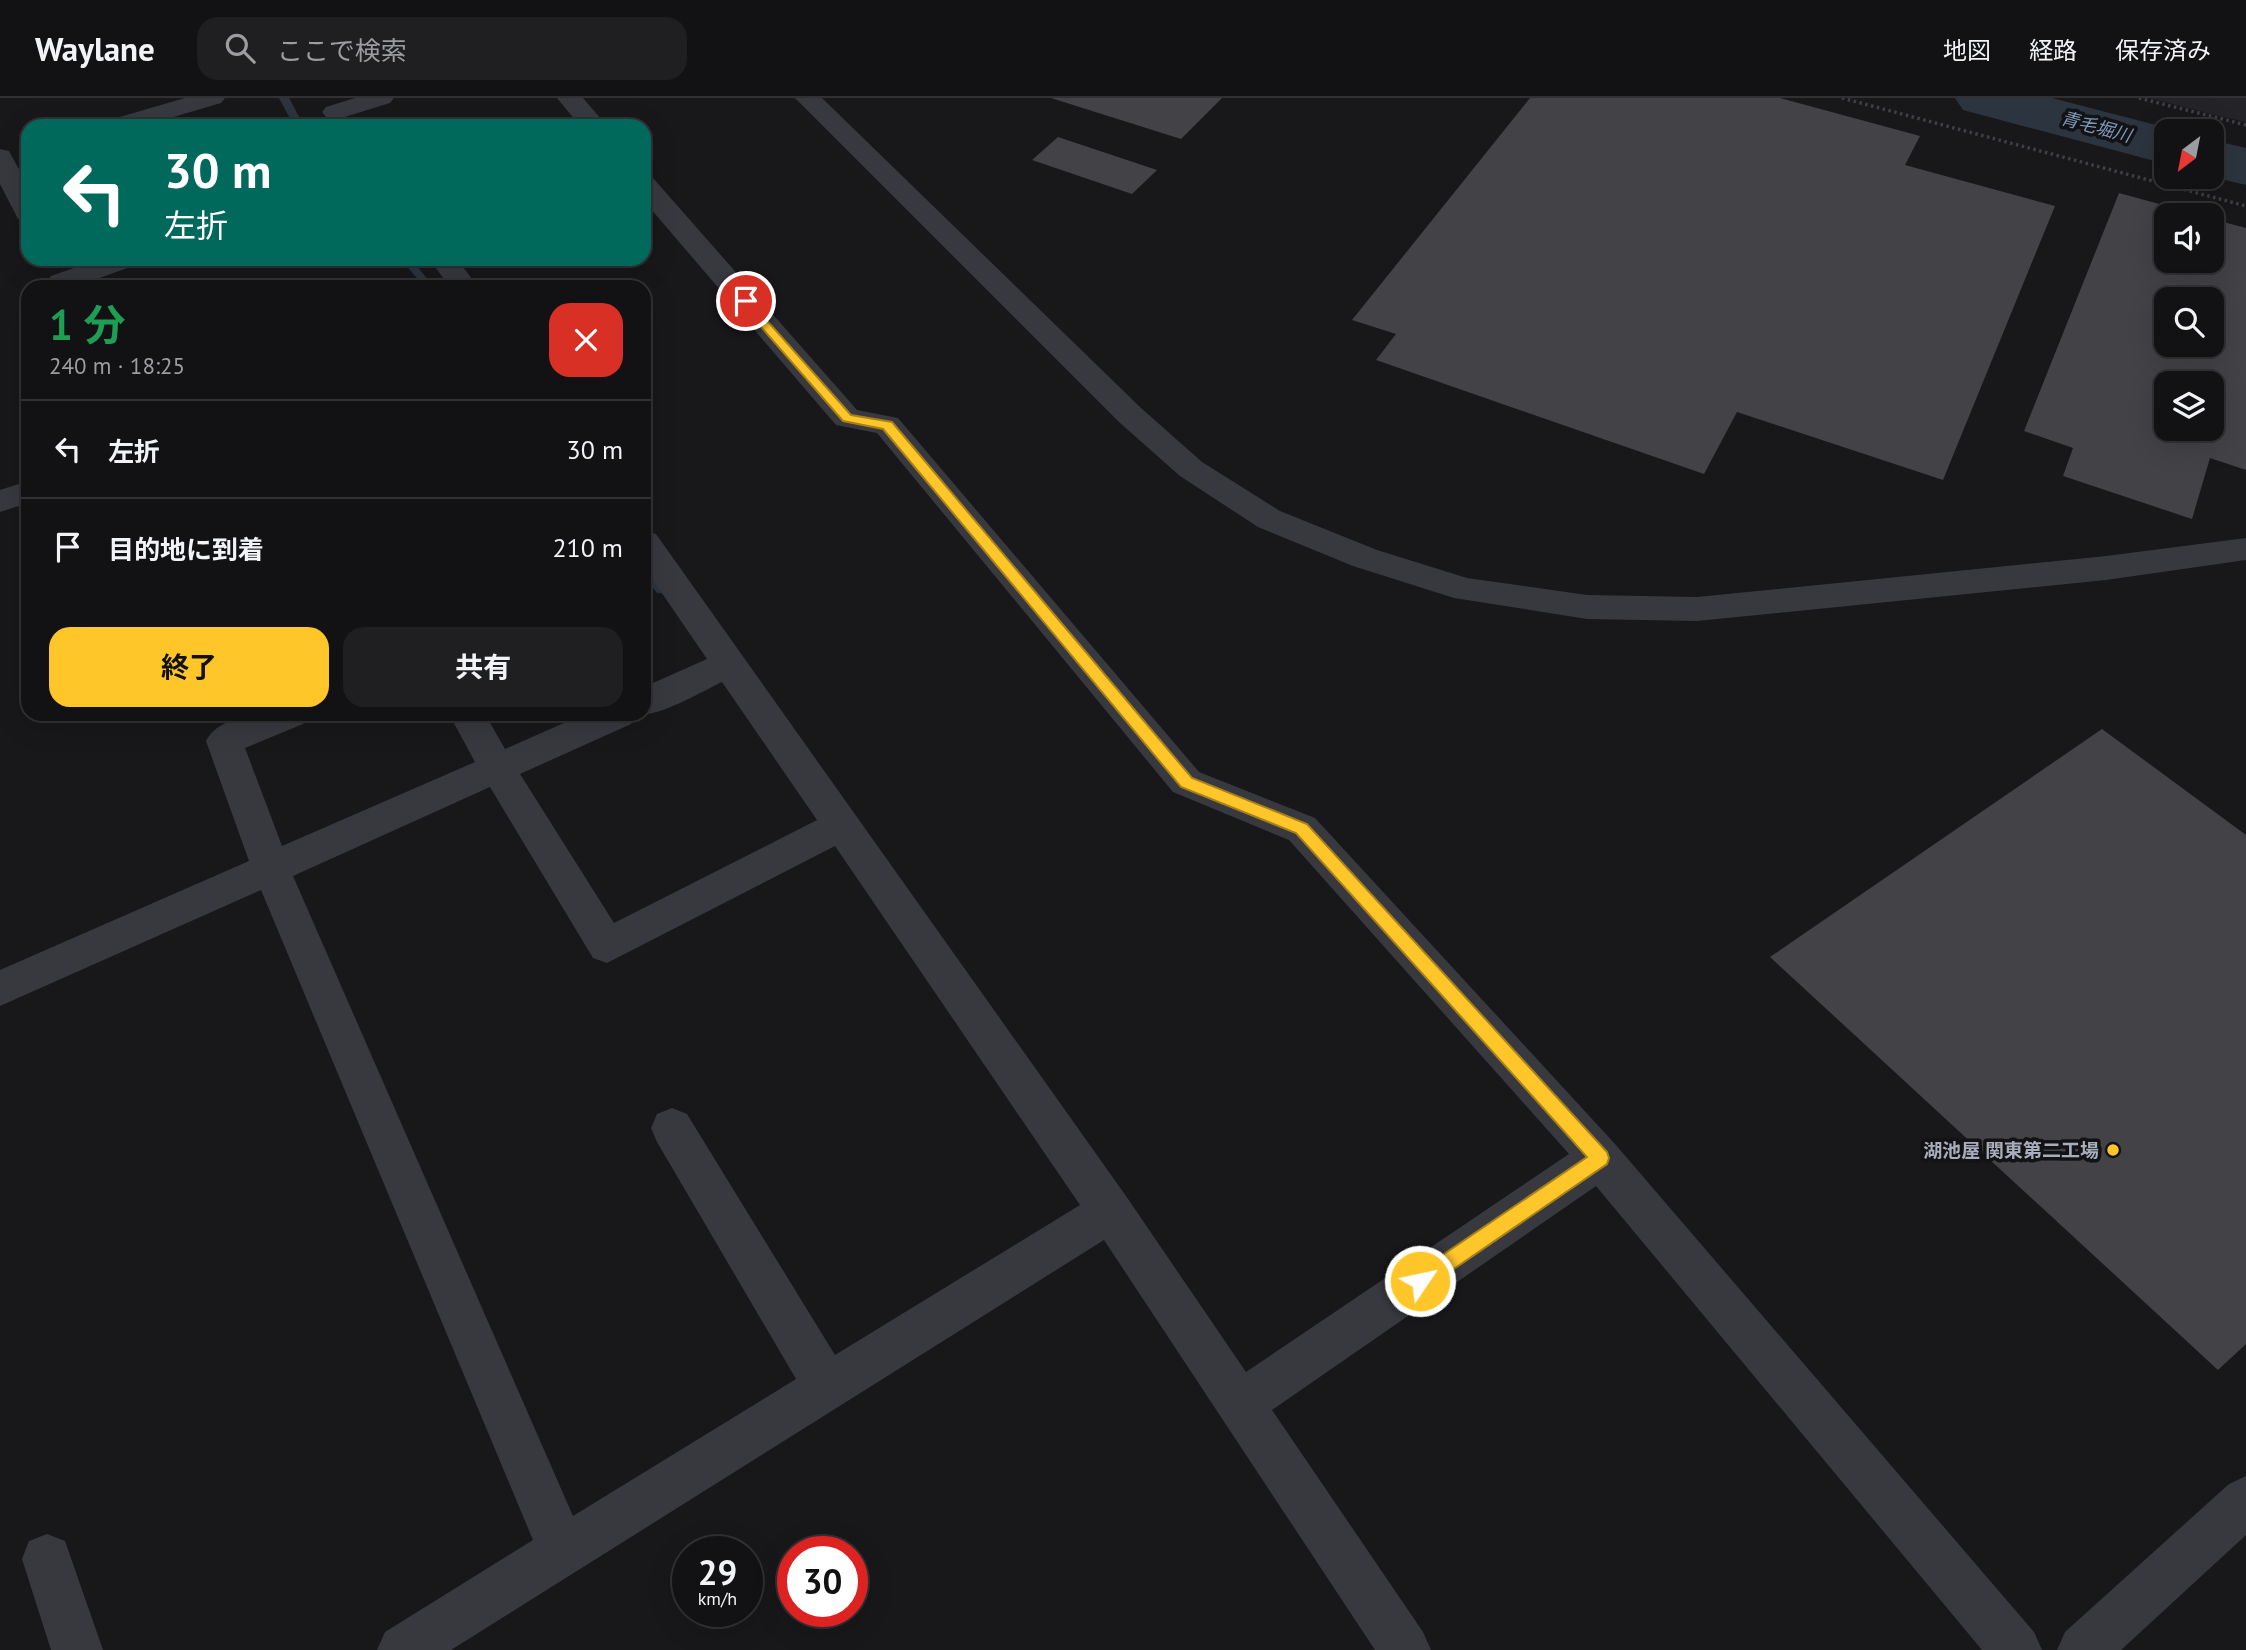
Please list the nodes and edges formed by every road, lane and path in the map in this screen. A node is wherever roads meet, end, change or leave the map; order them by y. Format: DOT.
graph roads {
  1 [pos="212,98"];
  2 [pos="382,98"];
  3 [pos="570,98"];
  4 [pos="808,98"];
  5 [pos="1842,98"];
  6 [pos="2138,98"];
  7 [pos="335,112"];
  8 [pos="138,119"];
  9 [pos="588,119"];
  10 [pos="2246,125"];
  11 [pos="21,153"];
  12 [pos="0,158"];
  13 [pos="651,192"];
  14 [pos="21,200"];
  15 [pos="2246,206"];
  16 [pos="98,266"];
  17 [pos="58,276"];
  18 [pos="21,494"];
  19 [pos="0,501"];
  20 [pos="2246,549"];
  21 [pos="651,552"];
  22 [pos="729,664"];
  23 [pos="651,699"];
  24 [pos="273,721"];
  25 [pos="471,721"];
  26 [pos="602,721"];
  27 [pos="496,768"];
  28 [pos="842,825"];
  29 [pos="271,868"];
  30 [pos="0,989"];
  31 [pos="672,1128"];
  32 [pos="1600,1158"];
  33 [pos="1110,1211"];
  34 [pos="827,1387"];
  35 [pos="1240,1404"];
  36 [pos="2246,1501"];
  37 [pos="563,1551"];
  38 [pos="47,1559"];
  39 [pos="77,1650"];
  40 [pos="403,1650"];
  41 [pos="1405,1650"];
  42 [pos="2016,1650"];
  43 [pos="2083,1650"];
  1 -- 8 [label="street"];
  2 -- 7 [label="street"];
  3 -- 9 [label="street"];
  4 -- 20 [label="street"];
  5 -- 15 [label="path"];
  6 -- 10 [label="path"];
  11 -- 12 [label="street"];
  12 -- 14 [label="street"];
  13 -- 32 [label="street"];
  16 -- 17 [label="street"];
  18 -- 19 [label="street"];
  21 -- 22 [label="street"];
  22 -- 23 [label="street"];
  22 -- 28 [label="street"];
  24 -- 29 [label="street"];
  25 -- 27 [label="street"];
  26 -- 27 [label="street"];
  27 -- 28 [label="street"];
  27 -- 29 [label="street"];
  28 -- 33 [label="street"];
  29 -- 30 [label="street"];
  29 -- 37 [label="street"];
  31 -- 34 [label="street"];
  32 -- 35 [label="street"];
  32 -- 42 [label="street"];
  33 -- 34 [label="street"];
  33 -- 35 [label="street"];
  34 -- 37 [label="street"];
  35 -- 41 [label="street"];
  36 -- 43 [label="street"];
  37 -- 40 [label="street"];
  38 -- 39 [label="street"];
}
